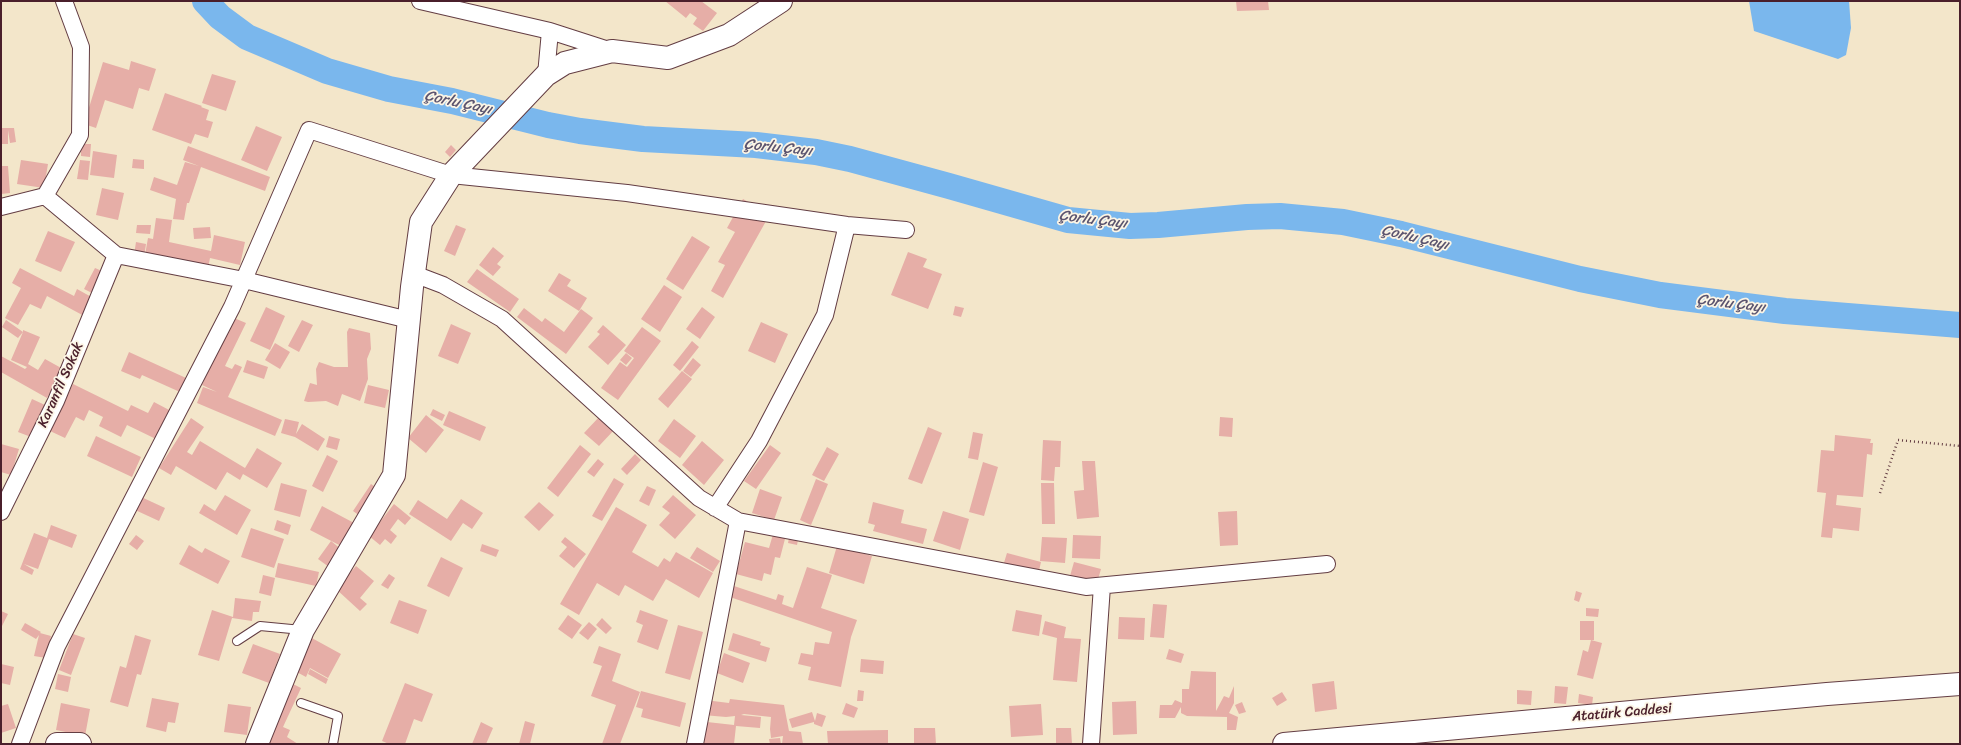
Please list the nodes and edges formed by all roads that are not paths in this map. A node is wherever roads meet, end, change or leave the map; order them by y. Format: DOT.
graph roads {
  1 [pos="64,1"];
  2 [pos="420,1"];
  3 [pos="781,1"];
  4 [pos="550,31"];
  5 [pos="612,51"];
  6 [pos="546,75"];
  7 [pos="450,175"];
  8 [pos="45,196"];
  9 [pos="1,207"];
  10 [pos="847,225"];
  11 [pos="906,230"];
  12 [pos="116,255"];
  13 [pos="414,274"];
  14 [pos="244,280"];
  15 [pos="409,320"];
  16 [pos="1,512"];
  17 [pos="727,514"];
  18 [pos="1326,564"];
  19 [pos="1102,586"];
  20 [pos="303,630"];
  21 [pos="237,641"];
  22 [pos="1960,684"];
  23 [pos="301,703"];
  24 [pos="20,744"];
  25 [pos="56,744"];
  26 [pos="80,744"];
  27 [pos="257,744"];
  28 [pos="334,744"];
  29 [pos="695,744"];
  30 [pos="1091,744"];
  31 [pos="1284,744"];
  1 -- 8 [label="street"];
  2 -- 4 [label="street"];
  3 -- 5 [label="street"];
  4 -- 5 [label="street"];
  4 -- 6 [label="street"];
  5 -- 6 [label="street"];
  6 -- 7 [label="street"];
  7 -- 10 [label="street"];
  7 -- 13 [label="street"];
  7 -- 14 [label="street"];
  8 -- 9 [label="street"];
  8 -- 12 [label="street"];
  10 -- 11 [label="street"];
  10 -- 17 [label="street"];
  12 -- 14 [label="street"];
  12 -- 16 [label="street, Karanfil Sokak"];
  13 -- 15 [label="street"];
  13 -- 17 [label="street"];
  14 -- 15 [label="street"];
  14 -- 24 [label="street"];
  15 -- 20 [label="street"];
  17 -- 19 [label="street"];
  17 -- 29 [label="street"];
  18 -- 19 [label="street"];
  19 -- 30 [label="street"];
  20 -- 21 [label="lane"];
  20 -- 27 [label="street"];
  22 -- 31 [label="street, Atatürk Caddesi"];
  23 -- 28 [label="lane"];
  25 -- 26 [label="street"];
}
